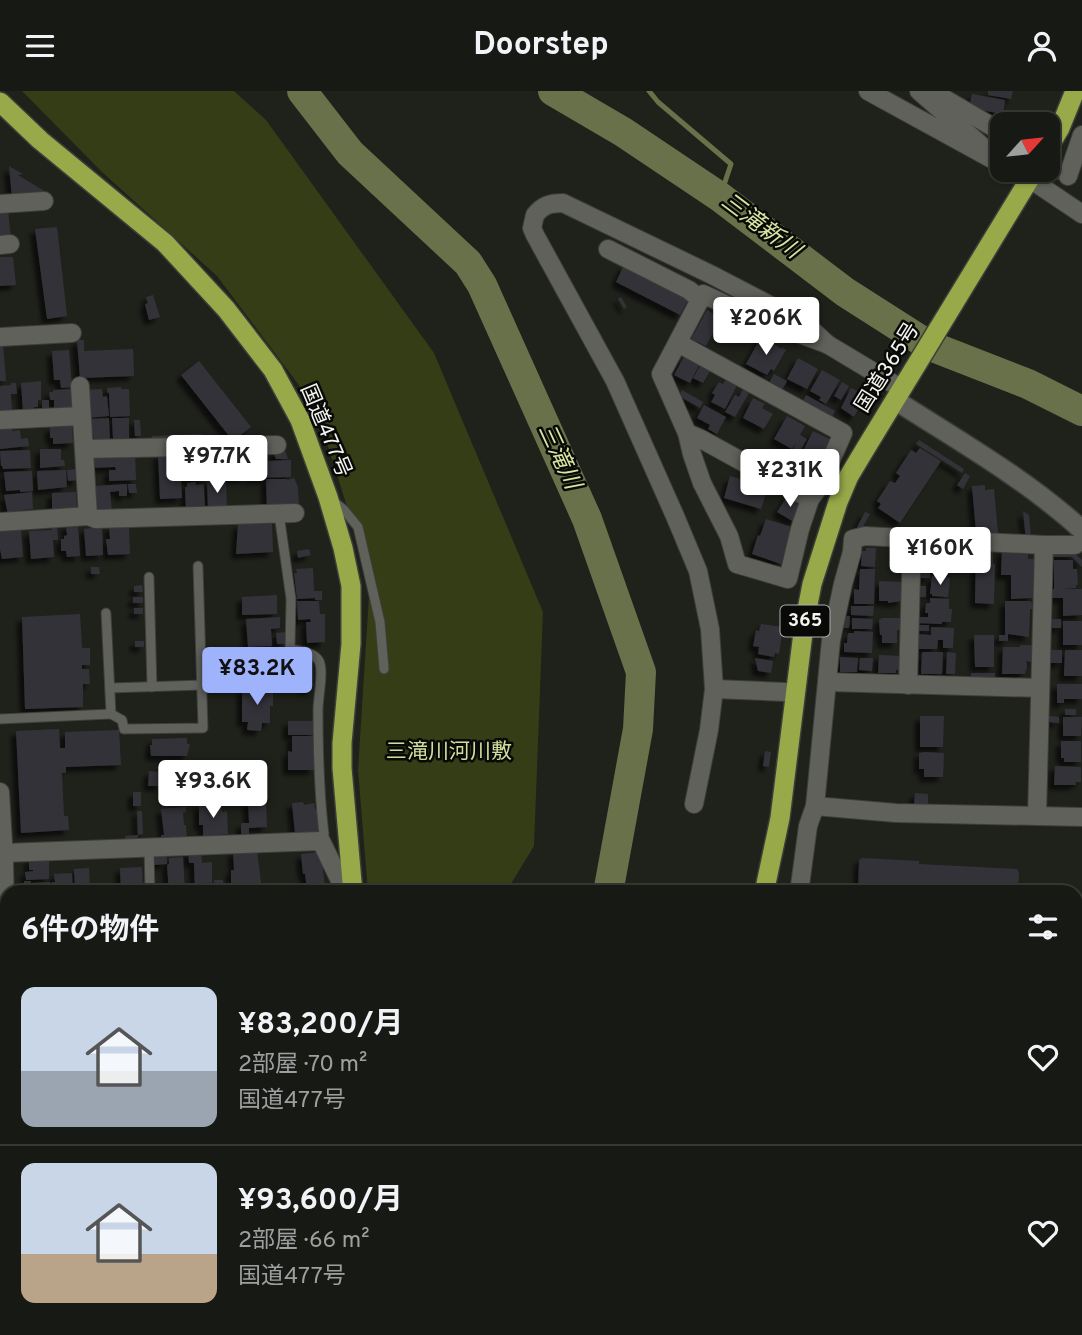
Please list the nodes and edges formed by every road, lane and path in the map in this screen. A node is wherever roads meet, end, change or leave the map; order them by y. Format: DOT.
graph roads {
  1 [pos="868,91"];
  2 [pos="919,91"];
  3 [pos="931,91"];
  4 [pos="1075,91"];
  5 [pos="0,102"];
  6 [pos="990,125"];
  7 [pos="1060,128"];
  8 [pos="1082,135"];
  9 [pos="990,151"];
  10 [pos="990,158"];
  11 [pos="1071,178"];
  12 [pos="1027,182"];
  13 [pos="1030,182"];
  14 [pos="44,201"];
  15 [pos="0,204"];
  16 [pos="1082,214"];
  17 [pos="608,249"];
  18 [pos="701,300"];
  19 [pos="72,333"];
  20 [pos="0,337"];
  21 [pos="678,343"];
  22 [pos="827,344"];
  23 [pos="80,386"];
  24 [pos="899,395"];
  25 [pos="81,416"];
  26 [pos="0,420"];
  27 [pos="687,433"];
  28 [pos="276,445"];
  29 [pos="84,449"];
  30 [pos="328,497"];
  31 [pos="810,499"];
  32 [pos="287,514"];
  33 [pos="88,516"];
  34 [pos="0,522"];
  35 [pos="1078,537"];
  36 [pos="912,539"];
  37 [pos="1044,545"];
  38 [pos="198,566"];
  39 [pos="149,577"];
  40 [pos="107,613"];
  41 [pos="290,649"];
  42 [pos="384,669"];
  43 [pos="827,682"];
  44 [pos="282,684"];
  45 [pos="202,685"];
  46 [pos="908,685"];
  47 [pos="152,687"];
  48 [pos="110,688"];
  49 [pos="1040,688"];
  50 [pos="714,689"];
  51 [pos="785,692"];
  52 [pos="111,715"];
  53 [pos="0,719"];
  54 [pos="0,792"];
  55 [pos="694,804"];
  56 [pos="815,806"];
  57 [pos="1037,816"];
  58 [pos="1082,817"];
  59 [pos="321,841"];
  60 [pos="149,848"];
  61 [pos="2,857"];
  62 [pos="3,885"];
  63 [pos="150,885"];
  64 [pos="342,885"];
  65 [pos="352,885"];
  66 [pos="767,885"];
  67 [pos="800,885"];
  1 -- 10 [label="street"];
  2 -- 9 [label="street"];
  3 -- 6 [label="street"];
  4 -- 7 [label="highway"];
  5 -- 30 [label="highway, 国道477号"];
  8 -- 11 [label="street"];
  12 -- 24 [label="highway, 国道365号 / 365"];
  13 -- 16 [label="street"];
  14 -- 15 [label="street"];
  17 -- 18 [label="street"];
  18 -- 21 [label="street"];
  18 -- 22 [label="street"];
  19 -- 20 [label="street"];
  21 -- 27 [label="street"];
  21 -- 31 [label="street"];
  22 -- 24 [label="street"];
  22 -- 50 [label="street"];
  23 -- 25 [label="street"];
  24 -- 35 [label="street"];
  24 -- 66 [label="highway, 国道365号 / 365"];
  25 -- 26 [label="street"];
  25 -- 29 [label="street"];
  27 -- 31 [label="street"];
  27 -- 31 [label="street"];
  28 -- 29 [label="street"];
  29 -- 33 [label="street"];
  30 -- 42 [label="lane"];
  30 -- 65 [label="highway, 国道477号"];
  32 -- 33 [label="street"];
  32 -- 41 [label="lane"];
  33 -- 34 [label="street"];
  35 -- 37 [label="street"];
  36 -- 37 [label="street"];
  36 -- 43 [label="street"];
  36 -- 46 [label="street"];
  37 -- 49 [label="street"];
  38 -- 45 [label="lane"];
  39 -- 47 [label="lane"];
  40 -- 48 [label="lane"];
  41 -- 44 [label="lane"];
  41 -- 59 [label="lane"];
  43 -- 46 [label="street"];
  43 -- 56 [label="street"];
  45 -- 47 [label="lane"];
  45 -- 52 [label="lane"];
  46 -- 49 [label="street"];
  47 -- 48 [label="lane"];
  48 -- 52 [label="lane"];
  49 -- 57 [label="street"];
  50 -- 51 [label="street"];
  50 -- 55 [label="street"];
  52 -- 53 [label="lane"];
  54 -- 61 [label="street"];
  56 -- 57 [label="street"];
  56 -- 67 [label="street"];
  57 -- 58 [label="street"];
  59 -- 60 [label="street"];
  59 -- 64 [label="street"];
  60 -- 61 [label="street"];
  60 -- 63 [label="lane"];
  61 -- 62 [label="street"];
}
